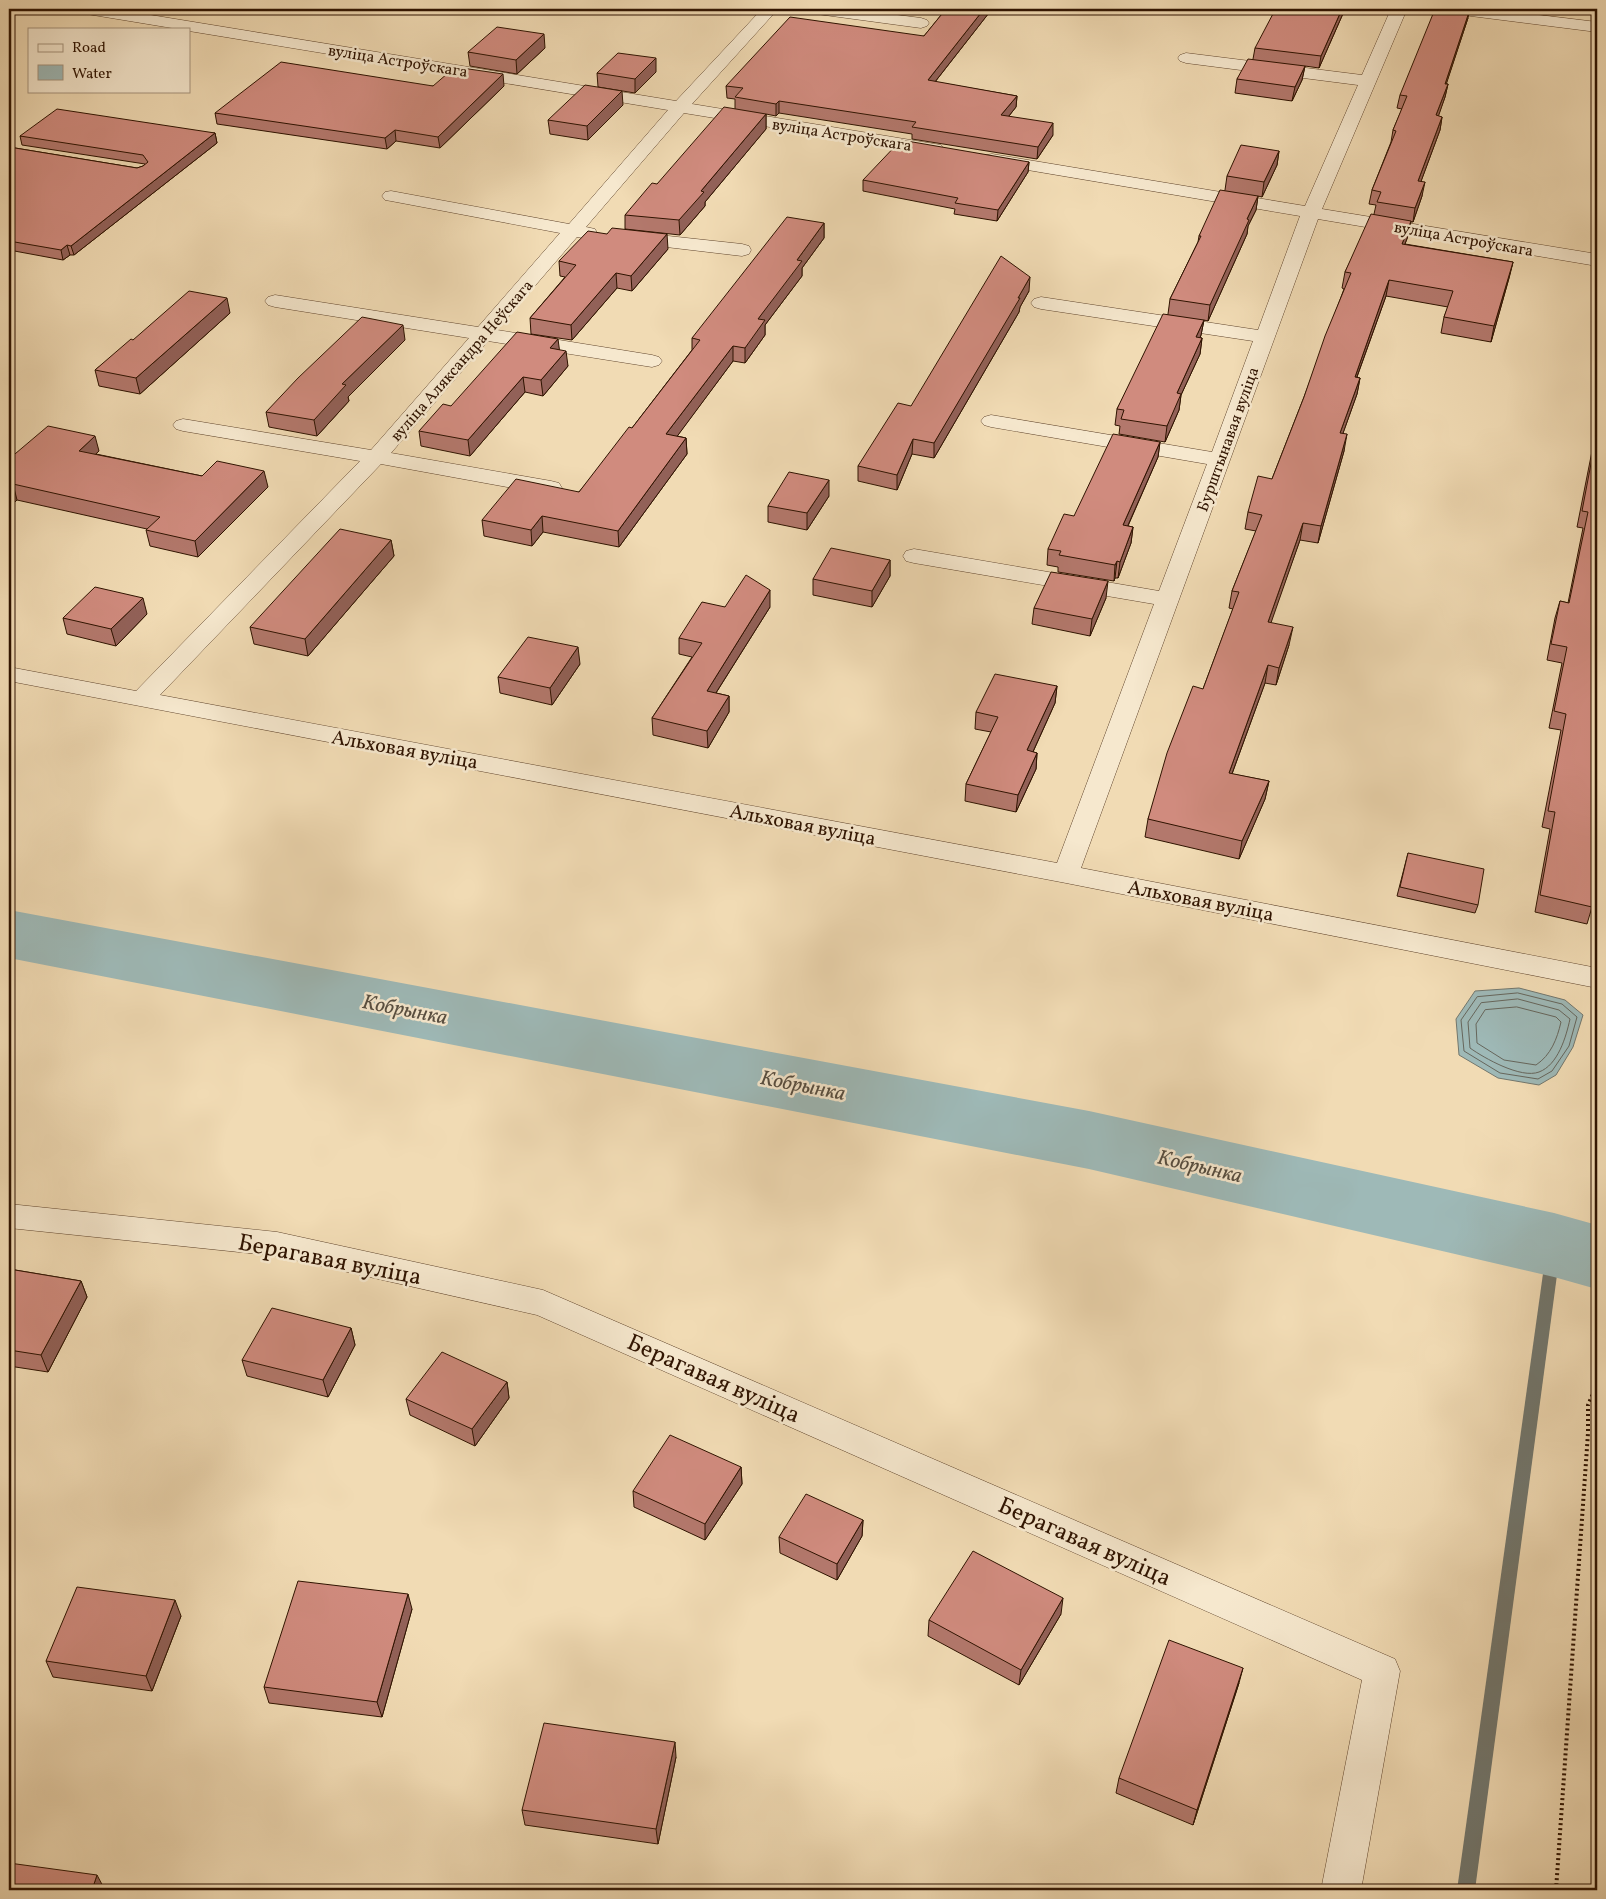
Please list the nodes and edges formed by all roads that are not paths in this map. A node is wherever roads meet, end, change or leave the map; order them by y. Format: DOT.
graph roads {
  1 [pos="87,9"];
  2 [pos="770,9"];
  3 [pos="817,9"];
  4 [pos="1400,9"];
  5 [pos="1455,9"];
  6 [pos="921,23"];
  7 [pos="1597,27"];
  8 [pos="1186,58"];
  9 [pos="1368,80"];
  10 [pos="680,107"];
  11 [pos="956,153"];
  12 [pos="976,156"];
  13 [pos="391,196"];
  14 [pos="1311,212"];
  15 [pos="572,231"];
  16 [pos="742,250"];
  17 [pos="1597,260"];
  18 [pos="275,301"];
  19 [pos="1041,303"];
  20 [pos="482,335"];
  21 [pos="1265,338"];
  22 [pos="652,361"];
  23 [pos="991,421"];
  24 [pos="183,425"];
  25 [pos="376,457"];
  26 [pos="1220,460"];
  27 [pos="554,488"];
  28 [pos="914,556"];
  29 [pos="1168,599"];
  30 [pos="9,674"];
  31 [pos="141,700"];
  32 [pos="1066,874"];
  33 [pos="1597,978"];
  34 [pos="9,1216"];
  35 [pos="1341,1890"];
  1 -- 10 [label="street, вуліца Астроўскага"];
  2 -- 10 [label="street, вуліца Аляксандра Неўскага"];
  3 -- 6 [label="street"];
  4 -- 9 [label="street, Бурштынавая вуліца"];
  5 -- 7 [label="street"];
  8 -- 9 [label="street"];
  9 -- 14 [label="street, Бурштынавая вуліца"];
  10 -- 11 [label="street, вуліца Астроўскага"];
  10 -- 15 [label="street, вуліца Аляксандра Неўскага"];
  12 -- 14 [label="street, вуліца Астроўскага"];
  13 -- 15 [label="street"];
  14 -- 17 [label="street, вуліца Астроўскага"];
  14 -- 21 [label="street, Бурштынавая вуліца"];
  15 -- 16 [label="street"];
  15 -- 20 [label="street, вуліца Аляксандра Неўскага"];
  18 -- 20 [label="street"];
  19 -- 21 [label="street"];
  20 -- 22 [label="street"];
  20 -- 25 [label="street, вуліца Аляксандра Неўскага"];
  21 -- 26 [label="street, Бурштынавая вуліца"];
  23 -- 26 [label="street"];
  24 -- 25 [label="street"];
  25 -- 27 [label="street"];
  25 -- 31 [label="street, вуліца Аляксандра Неўскага"];
  26 -- 29 [label="street, Бурштынавая вуліца"];
  28 -- 29 [label="street"];
  29 -- 32 [label="street, Бурштынавая вуліца"];
  30 -- 31 [label="street, Альховая вуліца"];
  31 -- 32 [label="street, Альховая вуліца"];
  32 -- 33 [label="street, Альховая вуліца"];
  34 -- 35 [label="street, Берагавая вуліца"];
}
